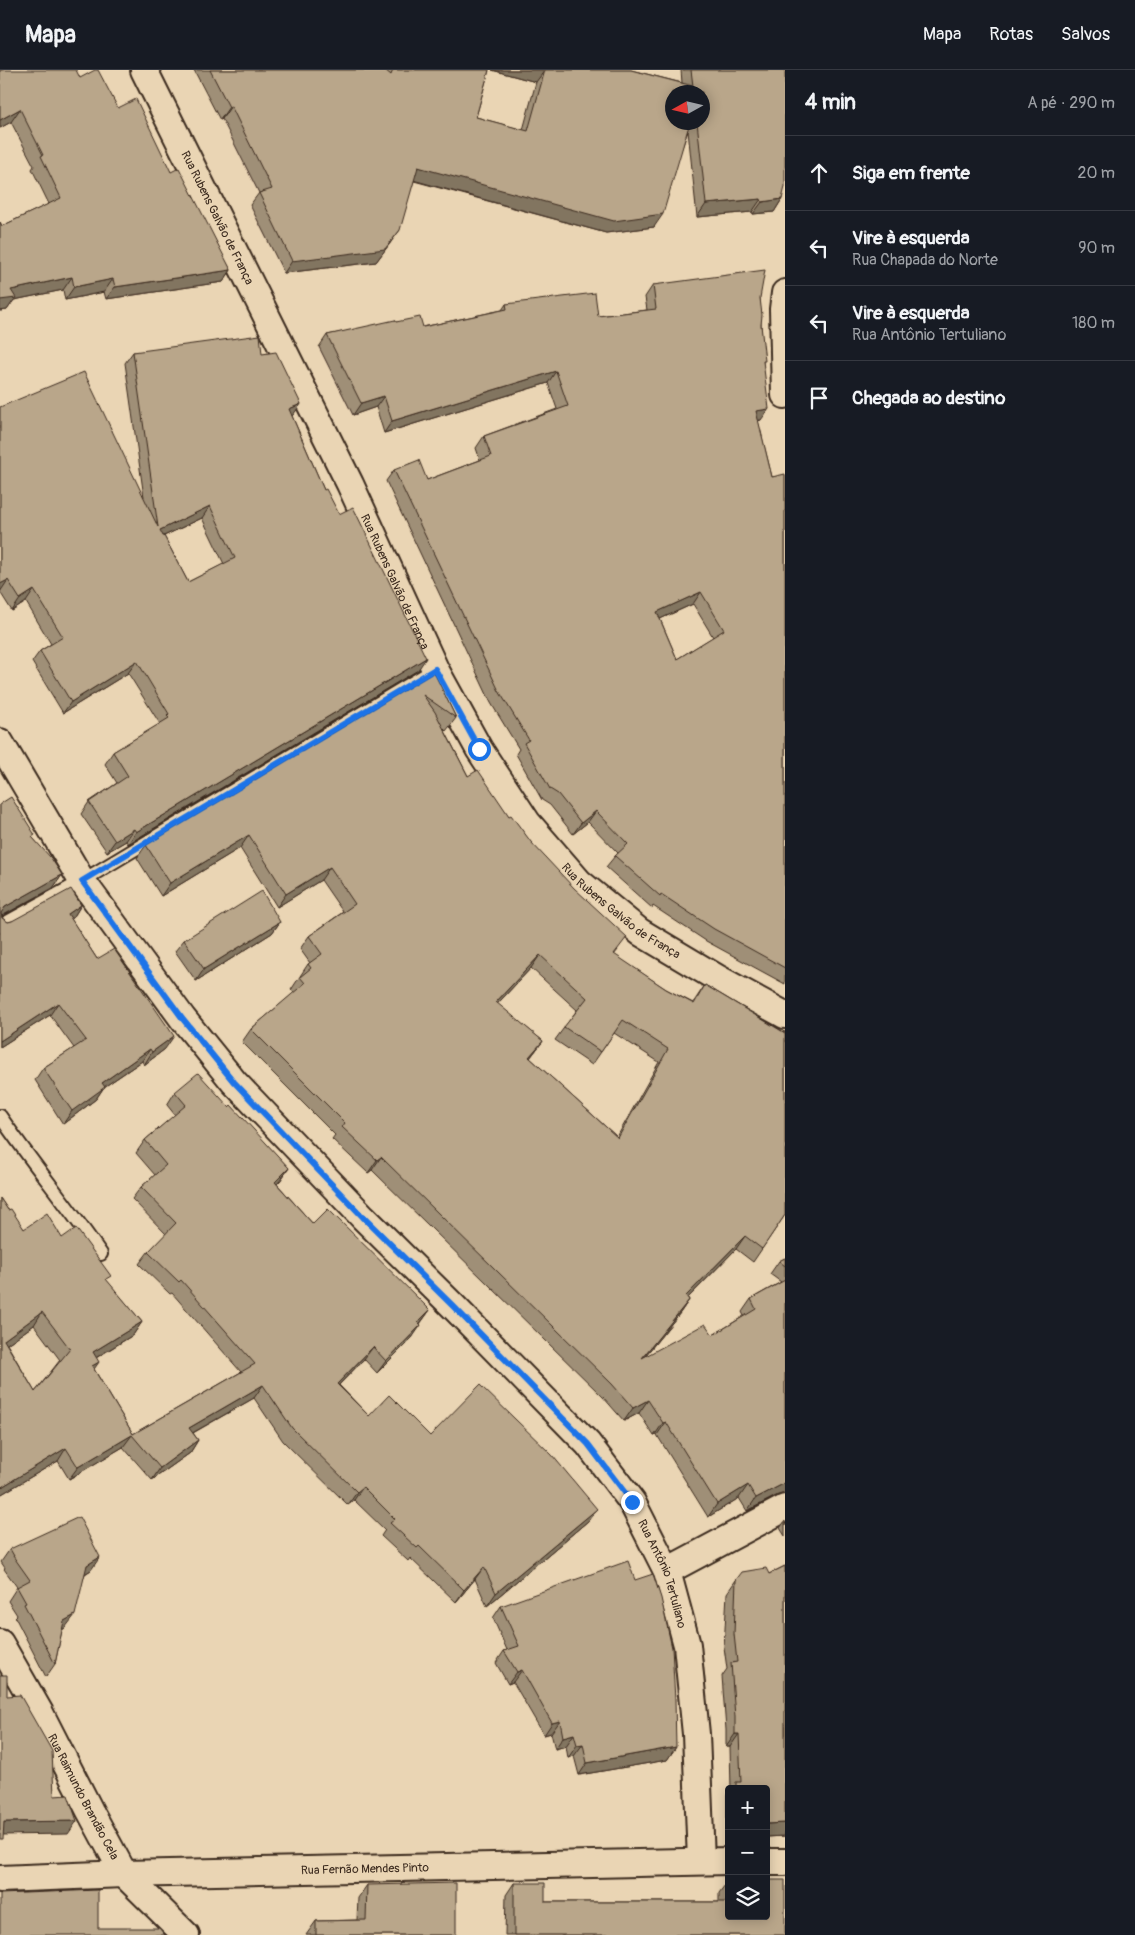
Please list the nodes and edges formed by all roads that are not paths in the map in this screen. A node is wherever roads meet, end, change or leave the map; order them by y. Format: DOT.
graph roads {
  1 [pos="144,70"];
  2 [pos="785,293"];
  3 [pos="785,395"];
  4 [pos="435,669"];
  5 [pos="0,742"];
  6 [pos="82,881"];
  7 [pos="0,926"];
  8 [pos="785,1015"];
  9 [pos="0,1116"];
  10 [pos="100,1254"];
  11 [pos="785,1508"];
  12 [pos="667,1570"];
  13 [pos="0,1643"];
  14 [pos="701,1861"];
  15 [pos="725,1861"];
  16 [pos="770,1862"];
  17 [pos="785,1862"];
  18 [pos="124,1874"];
  19 [pos="0,1879"];
  20 [pos="186,1935"];
  1 -- 4 [label="street, Rua Rubens Galvão de França"];
  2 -- 3 [label="street"];
  4 -- 6 [label="lane"];
  4 -- 8 [label="street, Rua Rubens Galvão de França"];
  5 -- 6 [label="street, Rua Antônio Tertuliano"];
  6 -- 7 [label="lane"];
  6 -- 12 [label="street, Rua Antônio Tertuliano"];
  9 -- 10 [label="lane"];
  11 -- 12 [label="street"];
  12 -- 14 [label="street, Rua Antônio Tertuliano"];
  13 -- 18 [label="street, Rua Raimundo Brandão Cela"];
  14 -- 15 [label="street, Rua Fernão Mendes Pinto"];
  14 -- 18 [label="street, Rua Fernão Mendes Pinto"];
  16 -- 17 [label="street"];
  18 -- 19 [label="street, Rua Fernão Mendes Pinto"];
  18 -- 20 [label="street, Rua Raimundo Brandão Cela"];
}
